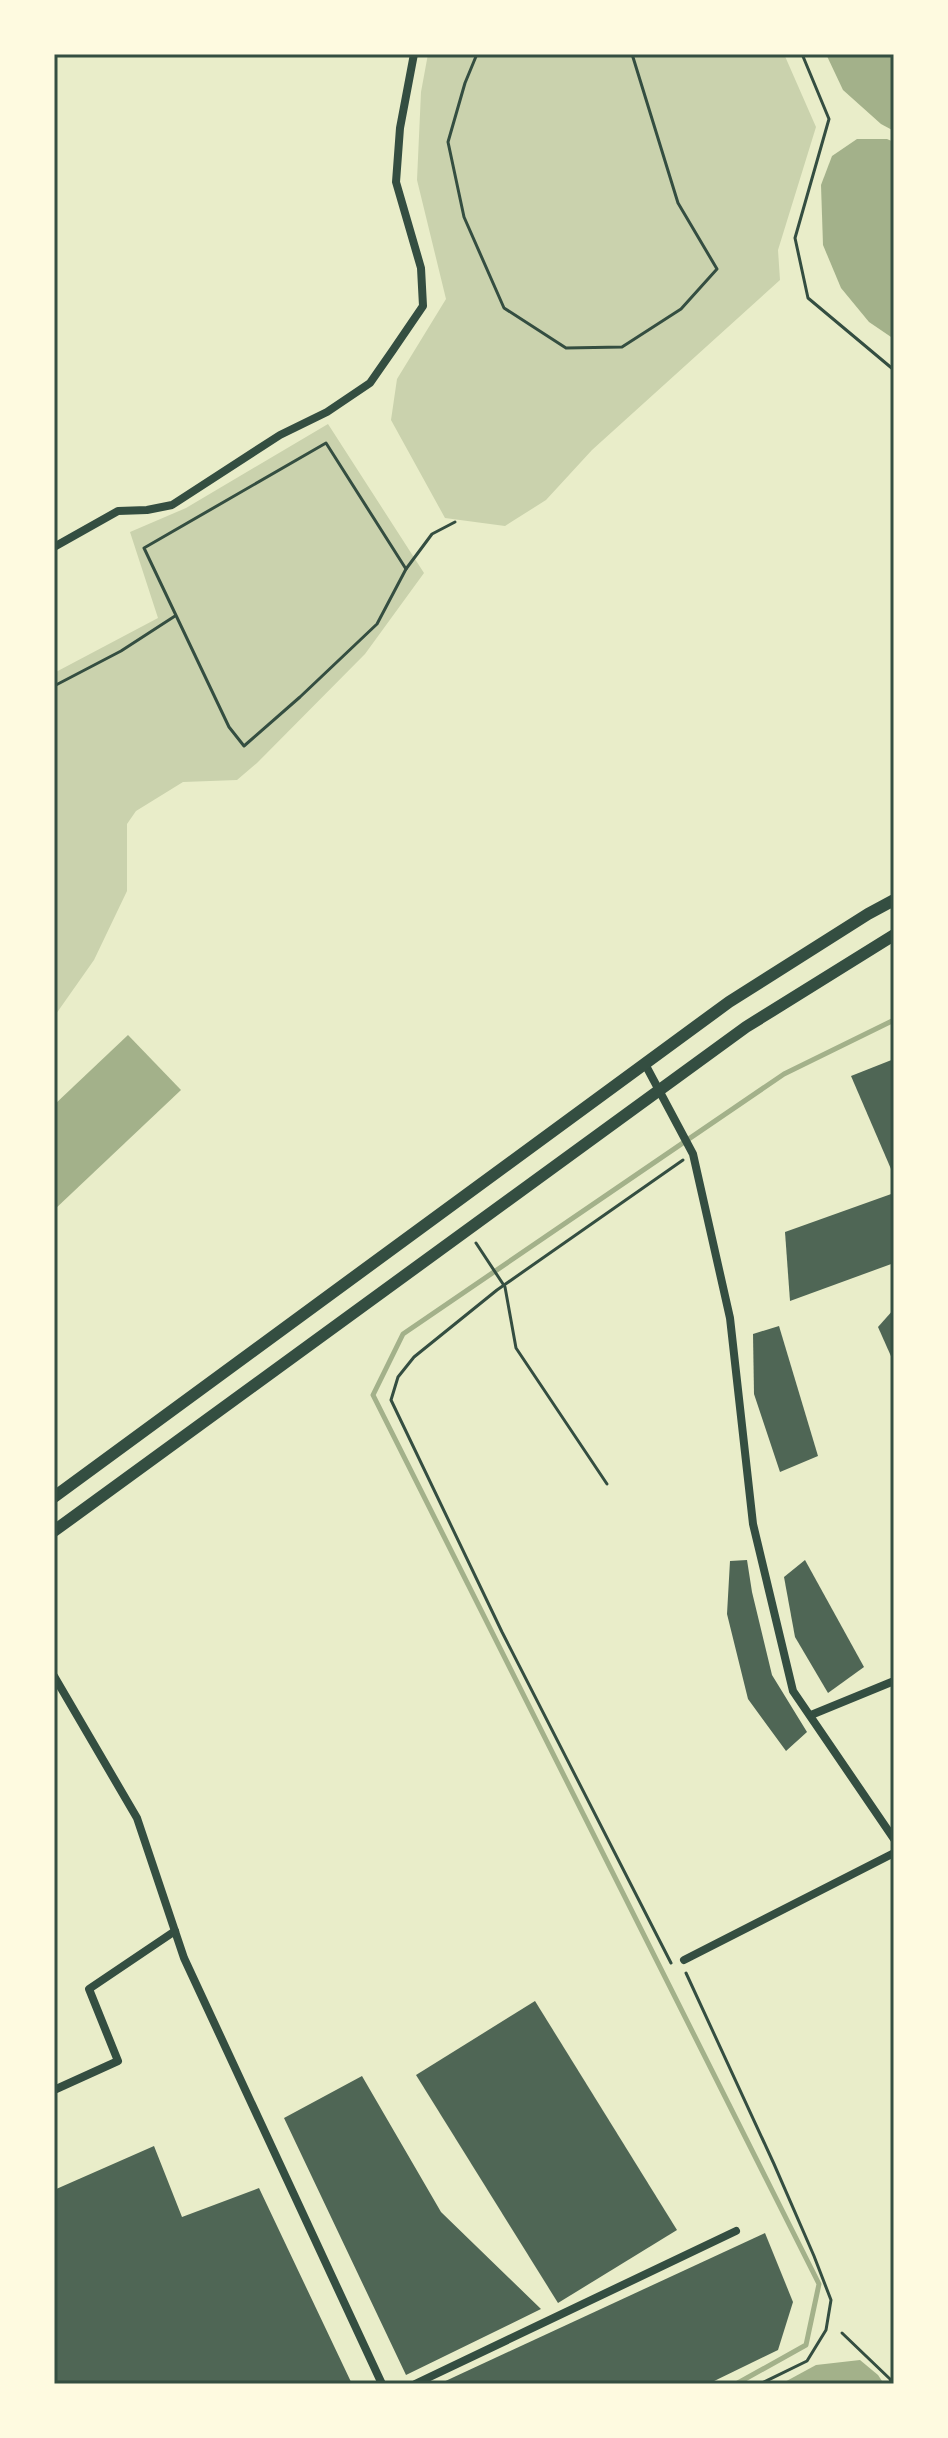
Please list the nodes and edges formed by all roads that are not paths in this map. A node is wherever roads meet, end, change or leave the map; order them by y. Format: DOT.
graph roads {
  1 [pos="414,54"];
  2 [pos="54,547"];
  3 [pos="894,900"];
  4 [pos="894,935"];
  5 [pos="645,1064"];
  6 [pos="659,1090"];
  7 [pos="54,1497"];
  8 [pos="54,1531"];
  9 [pos="54,1676"];
  10 [pos="894,1681"];
  11 [pos="811,1715"];
  12 [pos="894,1839"];
  13 [pos="894,1853"];
  14 [pos="175,1931"];
  15 [pos="684,1960"];
  16 [pos="54,2090"];
  17 [pos="736,2231"];
  18 [pos="382,2384"];
  19 [pos="415,2384"];
  1 -- 2 [label="street"];
  3 -- 5 [label="main road"];
  4 -- 6 [label="main road"];
  5 -- 6 [label="street"];
  5 -- 7 [label="main road"];
  6 -- 8 [label="main road"];
  6 -- 11 [label="street"];
  9 -- 14 [label="street"];
  10 -- 11 [label="street"];
  11 -- 12 [label="street"];
  13 -- 15 [label="street"];
  14 -- 16 [label="street"];
  14 -- 18 [label="street"];
  17 -- 19 [label="street"];
}
